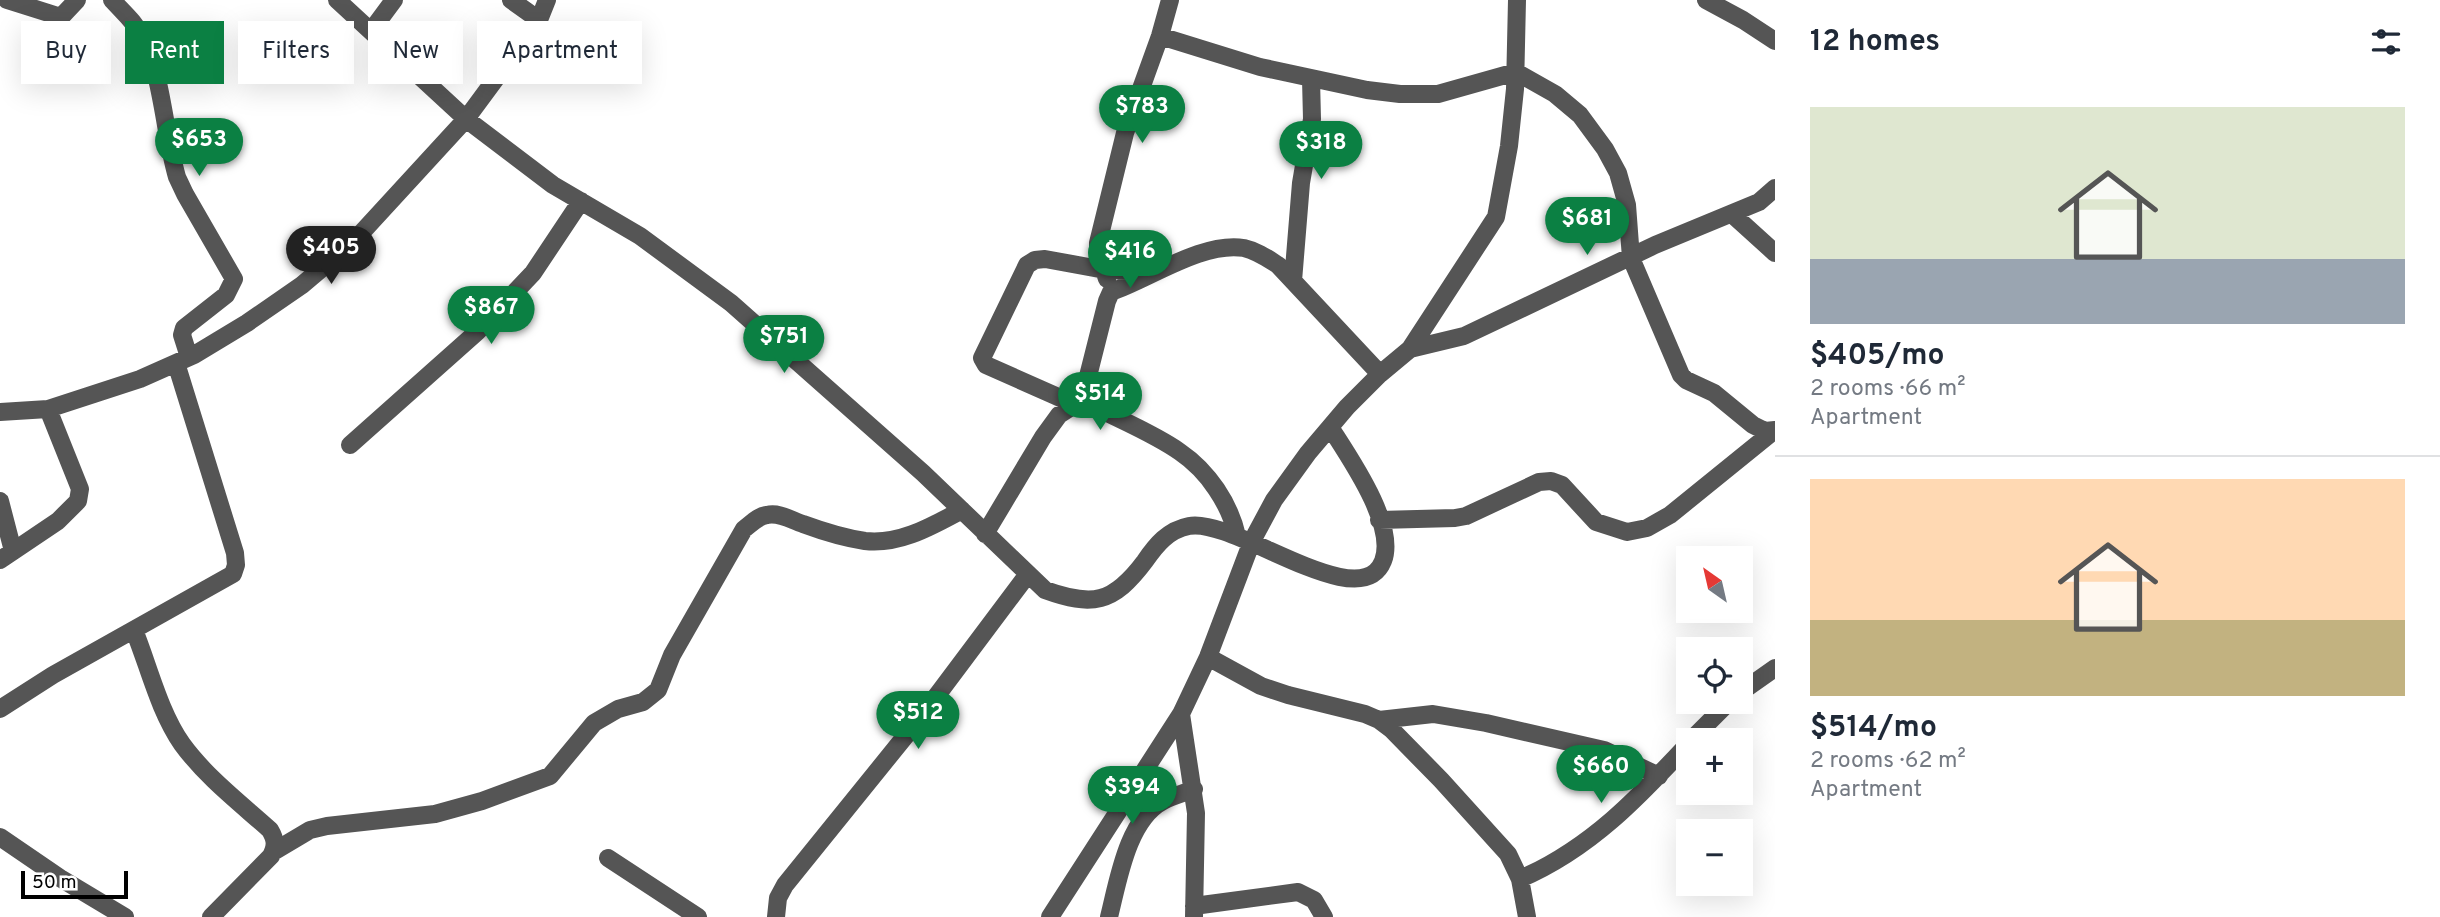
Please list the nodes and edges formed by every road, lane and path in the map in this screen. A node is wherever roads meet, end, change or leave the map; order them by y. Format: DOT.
graph roads {
  1 [pos="7,0"];
  2 [pos="77,0"];
  3 [pos="112,0"];
  4 [pos="337,0"];
  5 [pos="394,0"];
  6 [pos="511,0"];
  7 [pos="547,0"];
  8 [pos="1170,0"];
  9 [pos="1517,0"];
  10 [pos="1706,0"];
  11 [pos="539,20"];
  12 [pos="378,21"];
  13 [pos="368,28"];
  14 [pos="1160,36"];
  15 [pos="1775,41"];
  16 [pos="1516,72"];
  17 [pos="1311,79"];
  18 [pos="428,84"];
  19 [pos="466,119"];
  20 [pos="1775,188"];
  21 [pos="581,201"];
  22 [pos="1732,214"];
  23 [pos="1775,253"];
  24 [pos="1631,258"];
  25 [pos="1105,270"];
  26 [pos="1157,272"];
  27 [pos="1293,281"];
  28 [pos="1111,292"];
  29 [pos="1410,349"];
  30 [pos="183,360"];
  31 [pos="1380,374"];
  32 [pos="1078,402"];
  33 [pos="48,409"];
  34 [pos="0,412"];
  35 [pos="1330,427"];
  36 [pos="1775,430"];
  37 [pos="350,446"];
  38 [pos="0,501"];
  39 [pos="961,510"];
  40 [pos="1379,520"];
  41 [pos="985,534"];
  42 [pos="1245,539"];
  43 [pos="7,555"];
  44 [pos="1028,574"];
  45 [pos="134,630"];
  46 [pos="1208,657"];
  47 [pos="1775,668"];
  48 [pos="1753,684"];
  49 [pos="0,709"];
  50 [pos="1181,714"];
  51 [pos="1717,714"];
  52 [pos="1380,720"];
  53 [pos="1703,728"];
  54 [pos="1676,757"];
  55 [pos="1659,776"];
  56 [pos="1194,789"];
  57 [pos="0,837"];
  58 [pos="273,852"];
  59 [pos="608,858"];
  60 [pos="1520,878"];
  61 [pos="1194,911"];
  62 [pos="125,917"];
  63 [pos="211,917"];
  64 [pos="698,917"];
  65 [pos="776,917"];
  66 [pos="1050,917"];
  67 [pos="1109,917"];
  68 [pos="1324,917"];
  69 [pos="1527,917"];
  1 -- 2 [label="street"];
  3 -- 30 [label="street"];
  4 -- 13 [label="street"];
  5 -- 12 [label="street"];
  6 -- 11 [label="street"];
  7 -- 11 [label="street"];
  8 -- 14 [label="street"];
  9 -- 16 [label="street"];
  10 -- 15 [label="street"];
  11 -- 19 [label="street"];
  14 -- 17 [label="street"];
  14 -- 25 [label="street"];
  16 -- 17 [label="street"];
  16 -- 24 [label="street"];
  16 -- 29 [label="street"];
  17 -- 27 [label="street"];
  18 -- 19 [label="street"];
  19 -- 21 [label="street"];
  19 -- 30 [label="street"];
  20 -- 22 [label="street"];
  21 -- 37 [label="street"];
  21 -- 39 [label="street"];
  22 -- 23 [label="street"];
  22 -- 24 [label="street"];
  24 -- 29 [label="street"];
  24 -- 36 [label="street"];
  25 -- 26 [label="street"];
  25 -- 28 [label="street"];
  25 -- 32 [label="street"];
  26 -- 27 [label="street"];
  26 -- 28 [label="street"];
  27 -- 31 [label="street"];
  28 -- 32 [label="street"];
  29 -- 31 [label="street"];
  30 -- 33 [label="street"];
  30 -- 45 [label="street"];
  31 -- 35 [label="street"];
  32 -- 41 [label="street"];
  32 -- 42 [label="street"];
  33 -- 34 [label="street"];
  33 -- 43 [label="street"];
  35 -- 40 [label="street"];
  35 -- 42 [label="street"];
  36 -- 40 [label="street"];
  38 -- 43 [label="street"];
  39 -- 41 [label="street"];
  39 -- 58 [label="street"];
  40 -- 42 [label="street"];
  41 -- 44 [label="street"];
  42 -- 44 [label="street"];
  42 -- 46 [label="street"];
  44 -- 65 [label="street"];
  45 -- 49 [label="street"];
  45 -- 58 [label="street"];
  46 -- 50 [label="street"];
  46 -- 52 [label="street"];
  47 -- 48 [label="street"];
  50 -- 56 [label="street"];
  50 -- 66 [label="street"];
  51 -- 53 [label="street"];
  52 -- 55 [label="street"];
  52 -- 60 [label="street"];
  54 -- 55 [label="street"];
  55 -- 60 [label="street"];
  56 -- 61 [label="street"];
  56 -- 67 [label="street"];
  57 -- 62 [label="street"];
  58 -- 63 [label="street"];
  59 -- 64 [label="street"];
  60 -- 69 [label="street"];
  61 -- 68 [label="street"];
}
